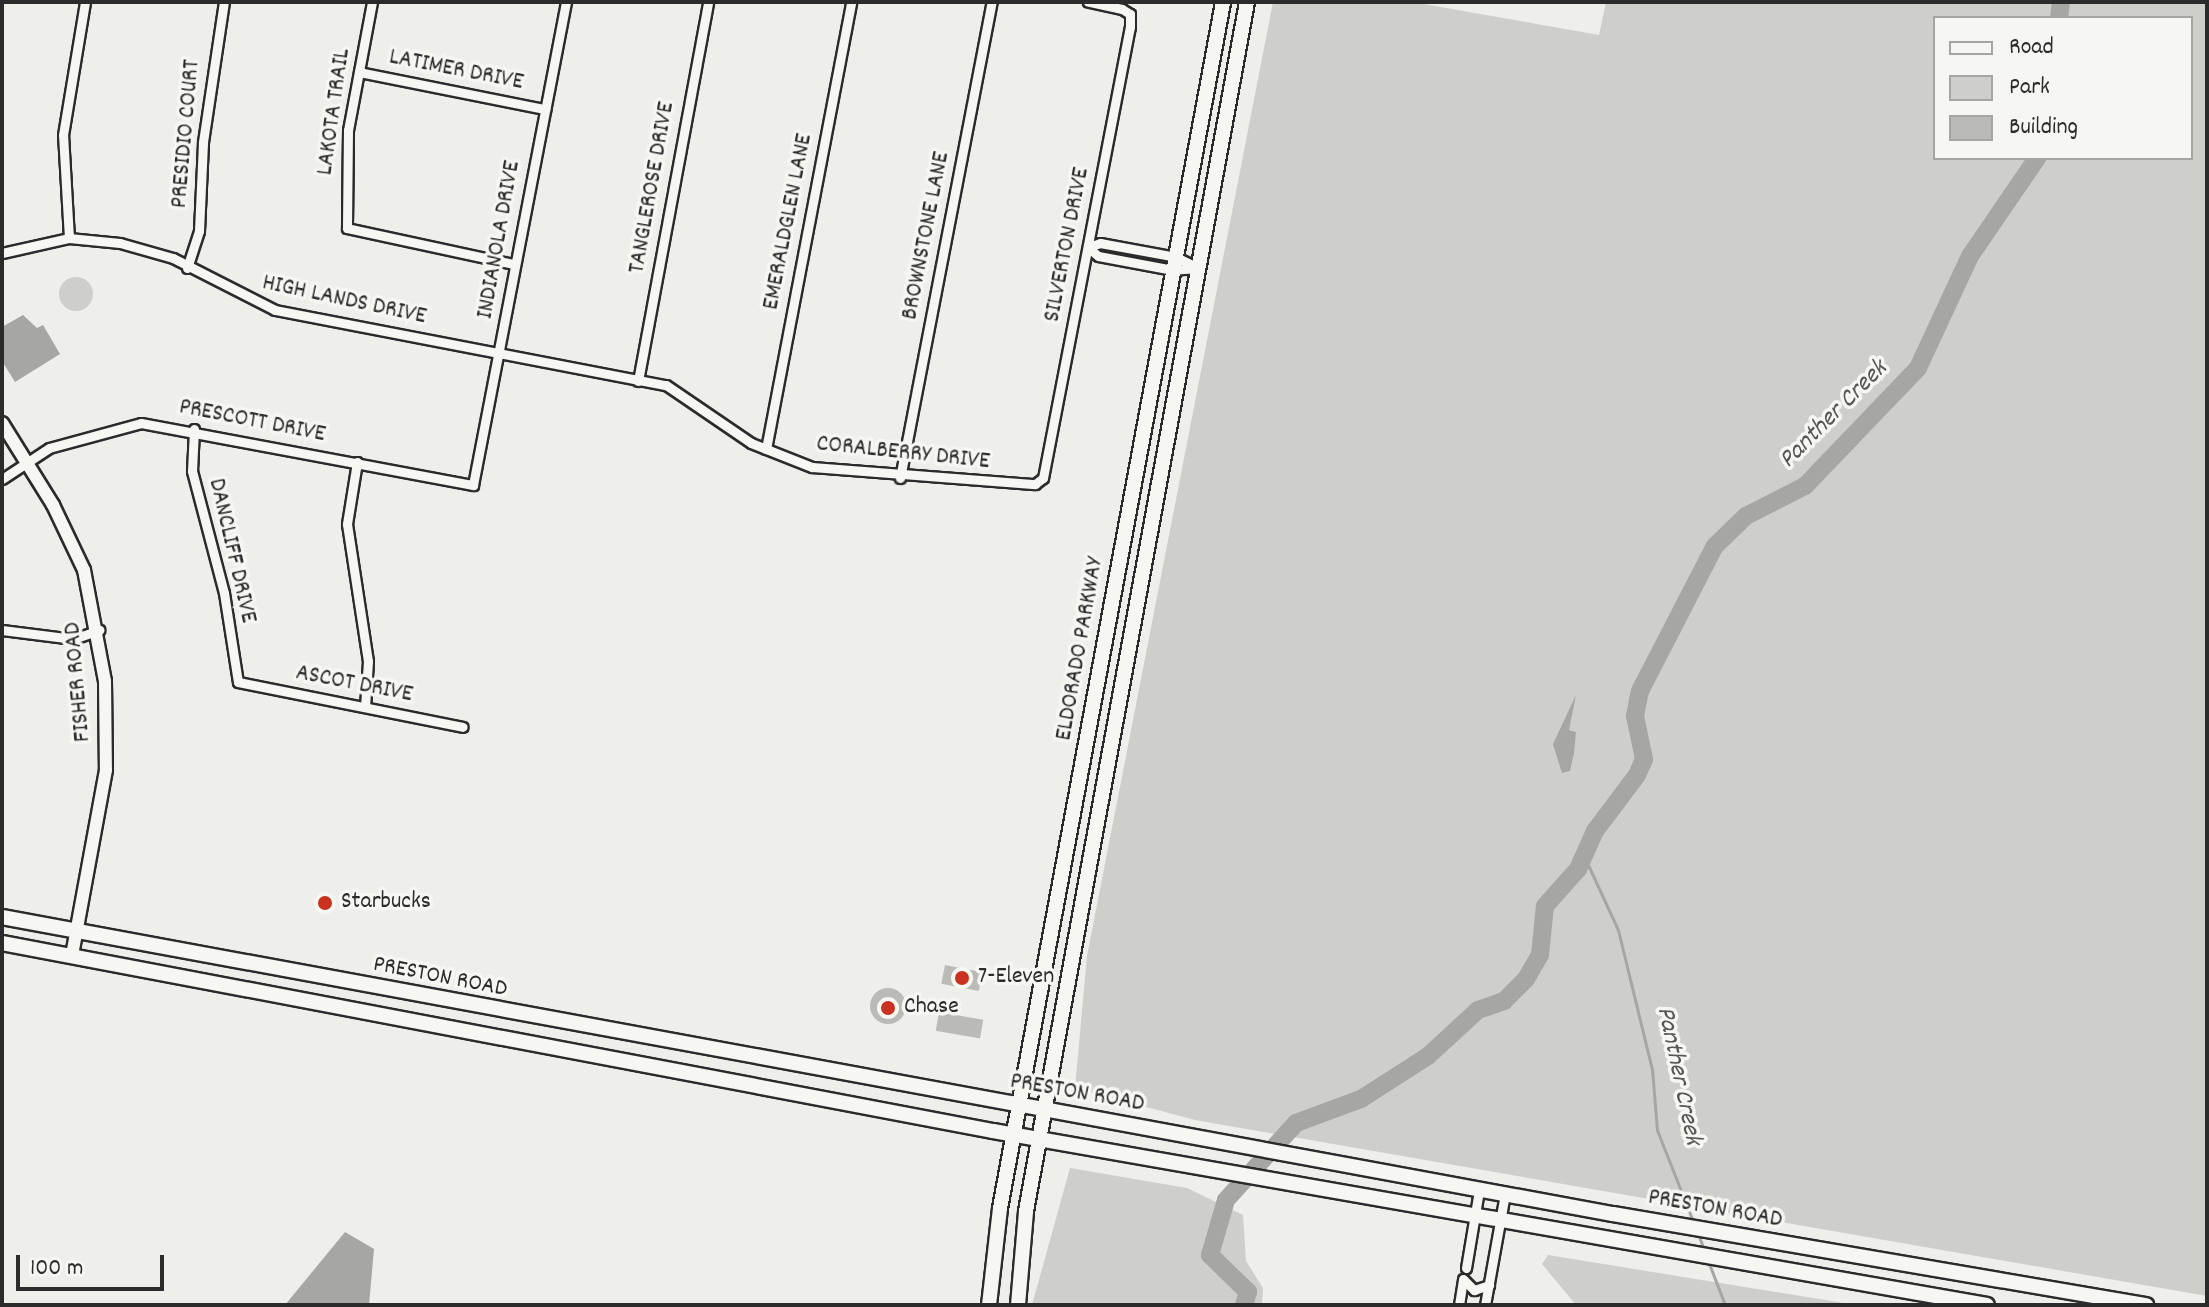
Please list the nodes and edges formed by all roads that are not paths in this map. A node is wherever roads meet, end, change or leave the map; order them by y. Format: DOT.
graph roads {
  1 [pos="85,2"];
  2 [pos="224,2"];
  3 [pos="372,2"];
  4 [pos="566,2"];
  5 [pos="708,2"];
  6 [pos="851,2"];
  7 [pos="992,2"];
  8 [pos="1088,2"];
  9 [pos="1223,2"];
  10 [pos="1247,2"];
  11 [pos="359,72"];
  12 [pos="545,109"];
  13 [pos="69,238"];
  14 [pos="1088,247"];
  15 [pos="2,253"];
  16 [pos="514,264"];
  17 [pos="1174,264"];
  18 [pos="187,268"];
  19 [pos="1199,268"];
  20 [pos="500,354"];
  21 [pos="638,381"];
  22 [pos="2,423"];
  23 [pos="194,429"];
  24 [pos="766,449"];
  25 [pos="357,462"];
  26 [pos="29,463"];
  27 [pos="900,478"];
  28 [pos="2,479"];
  29 [pos="1040,482"];
  30 [pos="473,485"];
  31 [pos="2,630"];
  32 [pos="99,630"];
  33 [pos="238,682"];
  34 [pos="1097,682"];
  35 [pos="1122,686"];
  36 [pos="365,707"];
  37 [pos="463,727"];
  38 [pos="1060,885"];
  39 [pos="1087,890"];
  40 [pos="2,917"];
  41 [pos="76,931"];
  42 [pos="2,943"];
  43 [pos="72,956"];
  44 [pos="421,997"];
  45 [pos="417,1021"];
  46 [pos="699,1048"];
  47 [pos="694,1076"];
  48 [pos="1021,1107"];
  49 [pos="1045,1111"];
  50 [pos="1014,1134"];
  51 [pos="1040,1139"];
  52 [pos="1479,1190"];
  53 [pos="1505,1194"];
  54 [pos="1475,1214"];
  55 [pos="1501,1219"];
  56 [pos="1464,1274"];
  57 [pos="1489,1285"];
  58 [pos="2034,1288"];
  59 [pos="989,1305"];
  60 [pos="1018,1305"];
  61 [pos="1459,1305"];
  62 [pos="1485,1305"];
  63 [pos="1987,1305"];
  64 [pos="2032,1305"];
  65 [pos="2146,1305"];
  1 -- 13 [label="street"];
  2 -- 18 [label="street, PRESIDIO COURT"];
  3 -- 11 [label="street, LAKOTA TRAIL"];
  4 -- 12 [label="street, INDIANOLA DRIVE"];
  5 -- 21 [label="street, TANGLEROSE DRIVE"];
  6 -- 24 [label="street, EMERALDGLEN LANE"];
  7 -- 27 [label="street, BROWNSTONE LANE"];
  8 -- 14 [label="street, SILVERTON DRIVE"];
  9 -- 17 [label="main road, ELDORADO PARKWAY"];
  10 -- 19 [label="main road, ELDORADO PARKWAY"];
  11 -- 12 [label="street, LATIMER DRIVE"];
  11 -- 16 [label="street, LAKOTA TRAIL"];
  12 -- 16 [label="street, INDIANOLA DRIVE"];
  13 -- 15 [label="street, HIGH LANDS DRIVE"];
  13 -- 18 [label="street, HIGH LANDS DRIVE"];
  14 -- 17 [label="street"];
  14 -- 29 [label="street, SILVERTON DRIVE"];
  16 -- 20 [label="street, INDIANOLA DRIVE"];
  17 -- 19 [label="street"];
  17 -- 34 [label="main road, ELDORADO PARKWAY"];
  18 -- 20 [label="street, HIGH LANDS DRIVE"];
  19 -- 35 [label="main road, ELDORADO PARKWAY"];
  20 -- 21 [label="street, CORALBERRY DRIVE"];
  20 -- 30 [label="street, INDIANOLA DRIVE"];
  21 -- 24 [label="street, CORALBERRY DRIVE"];
  22 -- 26 [label="street, FISHER ROAD"];
  23 -- 25 [label="street, PRESCOTT DRIVE"];
  23 -- 26 [label="street, PRESCOTT DRIVE"];
  23 -- 33 [label="street, DANCLIFF DRIVE"];
  24 -- 27 [label="street, CORALBERRY DRIVE"];
  25 -- 30 [label="street, PRESCOTT DRIVE"];
  25 -- 36 [label="street"];
  26 -- 28 [label="street, PRESCOTT DRIVE"];
  26 -- 32 [label="street, FISHER ROAD"];
  27 -- 29 [label="street, CORALBERRY DRIVE"];
  31 -- 32 [label="street"];
  32 -- 41 [label="street, FISHER ROAD"];
  33 -- 36 [label="street, ASCOT DRIVE"];
  34 -- 35 [label="main road"];
  34 -- 38 [label="main road, ELDORADO PARKWAY"];
  35 -- 39 [label="main road, ELDORADO PARKWAY"];
  36 -- 37 [label="street, ASCOT DRIVE"];
  38 -- 39 [label="main road"];
  38 -- 48 [label="main road, ELDORADO PARKWAY"];
  39 -- 49 [label="main road, ELDORADO PARKWAY"];
  40 -- 41 [label="main road, PRESTON ROAD"];
  41 -- 43 [label="street, FISHER ROAD"];
  41 -- 44 [label="main road, PRESTON ROAD"];
  42 -- 43 [label="main road, PRESTON ROAD"];
  43 -- 45 [label="main road, PRESTON ROAD"];
  44 -- 45 [label="main road"];
  44 -- 46 [label="main road, PRESTON ROAD"];
  45 -- 47 [label="main road, PRESTON ROAD"];
  46 -- 47 [label="main road"];
  46 -- 48 [label="main road, PRESTON ROAD"];
  47 -- 50 [label="main road, PRESTON ROAD"];
  48 -- 49 [label="main road, PRESTON ROAD"];
  48 -- 50 [label="main road, ELDORADO PARKWAY"];
  49 -- 51 [label="main road, ELDORADO PARKWAY"];
  49 -- 52 [label="main road, PRESTON ROAD"];
  50 -- 51 [label="main road, PRESTON ROAD"];
  50 -- 59 [label="main road, ELDORADO PARKWAY"];
  51 -- 54 [label="main road, PRESTON ROAD"];
  51 -- 60 [label="main road, ELDORADO PARKWAY"];
  52 -- 53 [label="main road, PRESTON ROAD"];
  52 -- 54 [label="street"];
  53 -- 55 [label="street"];
  53 -- 58 [label="main road, PRESTON ROAD"];
  54 -- 55 [label="main road, PRESTON ROAD"];
  54 -- 56 [label="street"];
  55 -- 57 [label="street"];
  55 -- 63 [label="main road, PRESTON ROAD"];
  56 -- 57 [label="street"];
  56 -- 61 [label="street"];
  57 -- 62 [label="street"];
  58 -- 64 [label="main road"];
  58 -- 65 [label="main road, PRESTON ROAD"];
}
